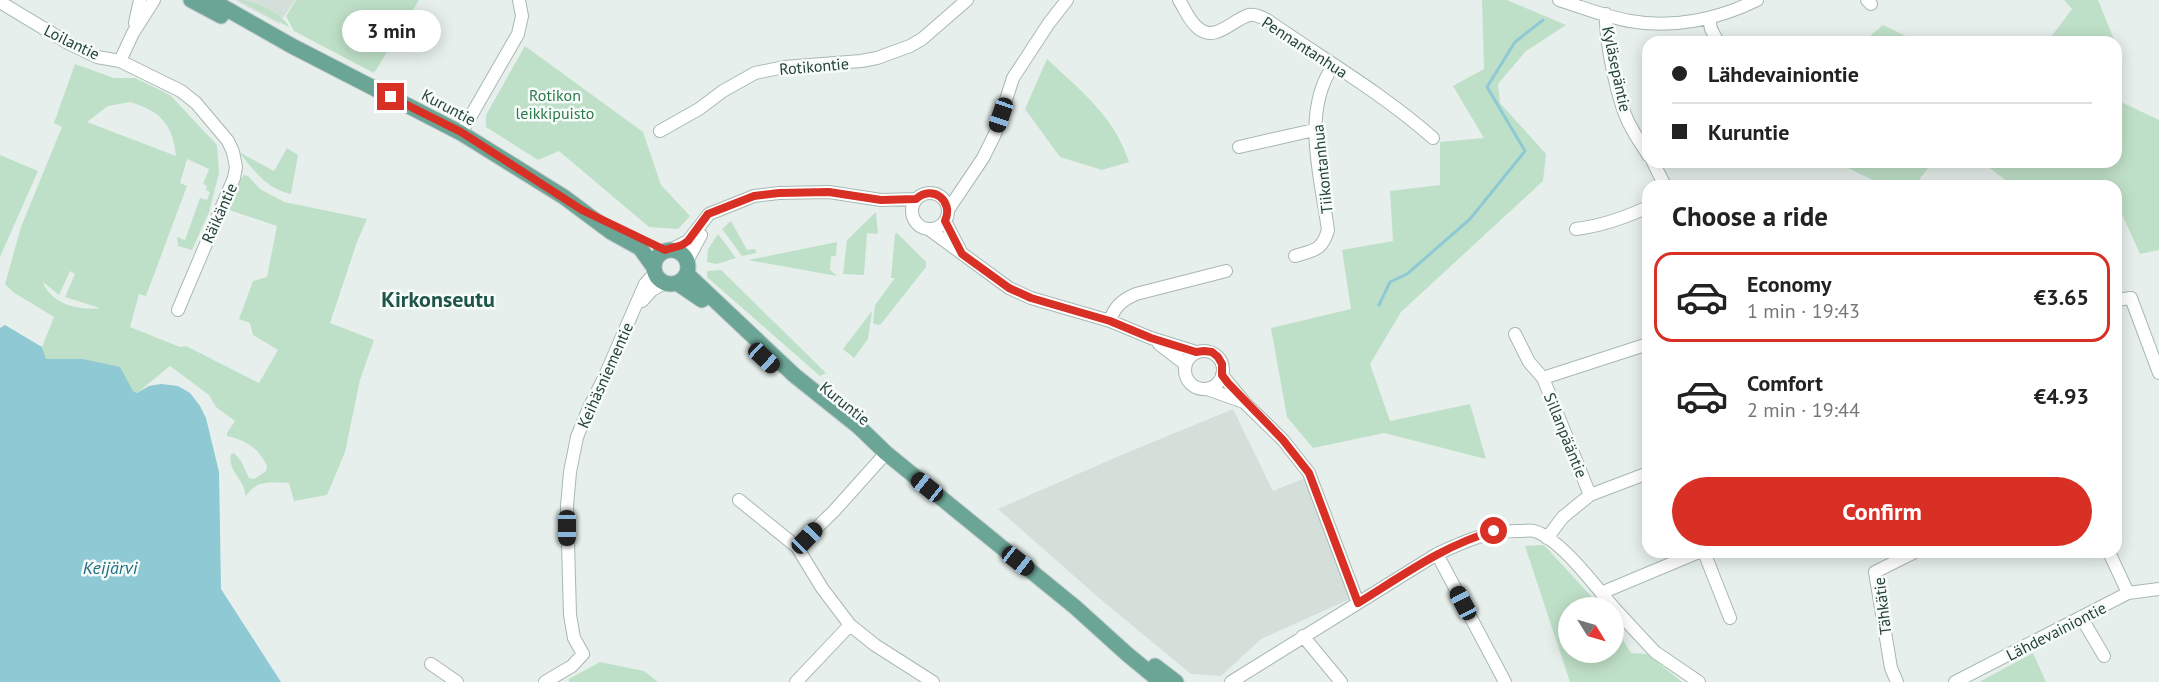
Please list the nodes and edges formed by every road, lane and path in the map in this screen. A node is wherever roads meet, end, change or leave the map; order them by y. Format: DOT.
graph roads {
  1 [pos="140,0"];
  2 [pos="154,0"];
  3 [pos="191,0"];
  4 [pos="211,0"];
  5 [pos="519,0"];
  6 [pos="967,0"];
  7 [pos="1067,0"];
  8 [pos="1179,0"];
  9 [pos="1558,0"];
  10 [pos="1757,0"];
  11 [pos="0,2"];
  12 [pos="1606,14"];
  13 [pos="1709,18"];
  14 [pos="133,33"];
  15 [pos="1715,36"];
  16 [pos="292,46"];
  17 [pos="120,61"];
  18 [pos="1333,66"];
  19 [pos="1314,130"];
  20 [pos="461,132"];
  21 [pos="660,132"];
  22 [pos="1433,138"];
  23 [pos="1642,145"];
  24 [pos="1239,147"];
  25 [pos="966,182"];
  26 [pos="940,196"];
  27 [pos="916,199"];
  28 [pos="881,200"];
  29 [pos="728,205"];
  30 [pos="582,210"];
  31 [pos="1642,210"];
  32 [pos="911,213"];
  33 [pos="946,216"];
  34 [pos="1576,229"];
  35 [pos="930,230"];
  36 [pos="668,250"];
  37 [pos="962,254"];
  38 [pos="1295,256"];
  39 [pos="1226,271"];
  40 [pos="670,273"];
  41 [pos="2122,299"];
  42 [pos="178,310"];
  43 [pos="1110,321"];
  44 [pos="1515,334"];
  45 [pos="1151,338"];
  46 [pos="1642,346"];
  47 [pos="1196,352"];
  48 [pos="1185,364"];
  49 [pos="2159,373"];
  50 [pos="1222,375"];
  51 [pos="1543,378"];
  52 [pos="1208,389"];
  53 [pos="1245,403"];
  54 [pos="886,453"];
  55 [pos="1642,475"];
  56 [pos="1590,495"];
  57 [pos="739,500"];
  58 [pos="1547,538"];
  59 [pos="797,547"];
  60 [pos="1437,554"];
  61 [pos="1685,558"];
  62 [pos="1706,558"];
  63 [pos="1903,558"];
  64 [pos="2112,558"];
  65 [pos="2159,589"];
  66 [pos="1601,593"];
  67 [pos="2128,593"];
  68 [pos="1604,597"];
  69 [pos="1358,603"];
  70 [pos="1730,618"];
  71 [pos="2081,618"];
  72 [pos="1624,619"];
  73 [pos="1091,621"];
  74 [pos="850,625"];
  75 [pos="1303,636"];
  76 [pos="2104,656"];
  77 [pos="1264,662"];
  78 [pos="431,664"];
  79 [pos="458,682"];
  80 [pos="545,682"];
  81 [pos="796,682"];
  82 [pos="933,682"];
  83 [pos="1161,682"];
  84 [pos="1176,682"];
  85 [pos="1231,682"];
  86 [pos="1245,682"];
  87 [pos="1341,682"];
  88 [pos="1505,682"];
  89 [pos="1699,682"];
  90 [pos="1897,682"];
  91 [pos="1955,682"];
  1 -- 14 [label="street, Loilantie"];
  2 -- 14 [label="street, Loilantie"];
  3 -- 16 [label="main road, Kuruntie"];
  4 -- 16 [label="main road, Kuruntie"];
  5 -- 20 [label="street"];
  6 -- 21 [label="street, Rotikontie"];
  7 -- 25 [label="street"];
  8 -- 18 [label="street, Pennantanhua"];
  9 -- 12 [label="street"];
  10 -- 13 [label="street"];
  11 -- 17 [label="street, Loilantie"];
  12 -- 13 [label="street"];
  12 -- 23 [label="street, Kyläsepäntie"];
  13 -- 15 [label="street"];
  14 -- 17 [label="street, Loilantie"];
  16 -- 20 [label="main road, Kuruntie"];
  17 -- 42 [label="street, Räikäntie"];
  18 -- 19 [label="street, Tiikontanhua"];
  18 -- 22 [label="street, Pennantanhua"];
  19 -- 24 [label="street"];
  19 -- 38 [label="street, Tiikontanhua"];
  20 -- 30 [label="main road, Kuruntie"];
  25 -- 26 [label="street"];
  25 -- 33 [label="street"];
  26 -- 27 [label="street"];
  26 -- 33 [label="street"];
  27 -- 28 [label="street"];
  27 -- 32 [label="street"];
  28 -- 29 [label="street"];
  28 -- 32 [label="street"];
  29 -- 36 [label="street"];
  29 -- 40 [label="street, Keihäsniementie"];
  30 -- 36 [label="main road, Kuruntie"];
  30 -- 40 [label="main road, Kuruntie"];
  31 -- 34 [label="street"];
  32 -- 35 [label="street"];
  33 -- 35 [label="street"];
  33 -- 37 [label="street"];
  35 -- 37 [label="street"];
  36 -- 40 [label="main road"];
  36 -- 40 [label="main road, Kuruntie"];
  37 -- 43 [label="street"];
  39 -- 43 [label="street"];
  40 -- 54 [label="main road, Kuruntie"];
  40 -- 80 [label="street, Keihäsniementie"];
  41 -- 49 [label="street"];
  43 -- 45 [label="street"];
  44 -- 51 [label="street"];
  45 -- 47 [label="street"];
  45 -- 48 [label="street"];
  46 -- 51 [label="street, Sillanpääntie"];
  47 -- 48 [label="street"];
  47 -- 50 [label="street"];
  48 -- 52 [label="street"];
  50 -- 52 [label="street"];
  50 -- 53 [label="street"];
  51 -- 56 [label="street, Sillanpääntie"];
  52 -- 53 [label="street"];
  53 -- 69 [label="street"];
  54 -- 59 [label="street"];
  54 -- 73 [label="main road, Kuruntie"];
  55 -- 56 [label="street"];
  56 -- 58 [label="street"];
  57 -- 59 [label="street"];
  58 -- 60 [label="street"];
  58 -- 66 [label="street"];
  59 -- 74 [label="street"];
  60 -- 69 [label="street"];
  60 -- 88 [label="street"];
  61 -- 66 [label="street"];
  62 -- 70 [label="street"];
  63 -- 90 [label="street, Tähkätie"];
  64 -- 67 [label="street"];
  65 -- 67 [label="street, Lähdevainiontie"];
  66 -- 68 [label="street"];
  67 -- 71 [label="street, Lähdevainiontie"];
  69 -- 75 [label="street"];
  71 -- 76 [label="street"];
  71 -- 91 [label="street, Lähdevainiontie"];
  72 -- 89 [label="street"];
  73 -- 83 [label="main road, Kuruntie"];
  73 -- 84 [label="main road, Kuruntie"];
  74 -- 81 [label="street"];
  74 -- 82 [label="street"];
  75 -- 77 [label="street"];
  75 -- 87 [label="street"];
  77 -- 85 [label="street"];
  77 -- 86 [label="street"];
  78 -- 79 [label="street"];
}
